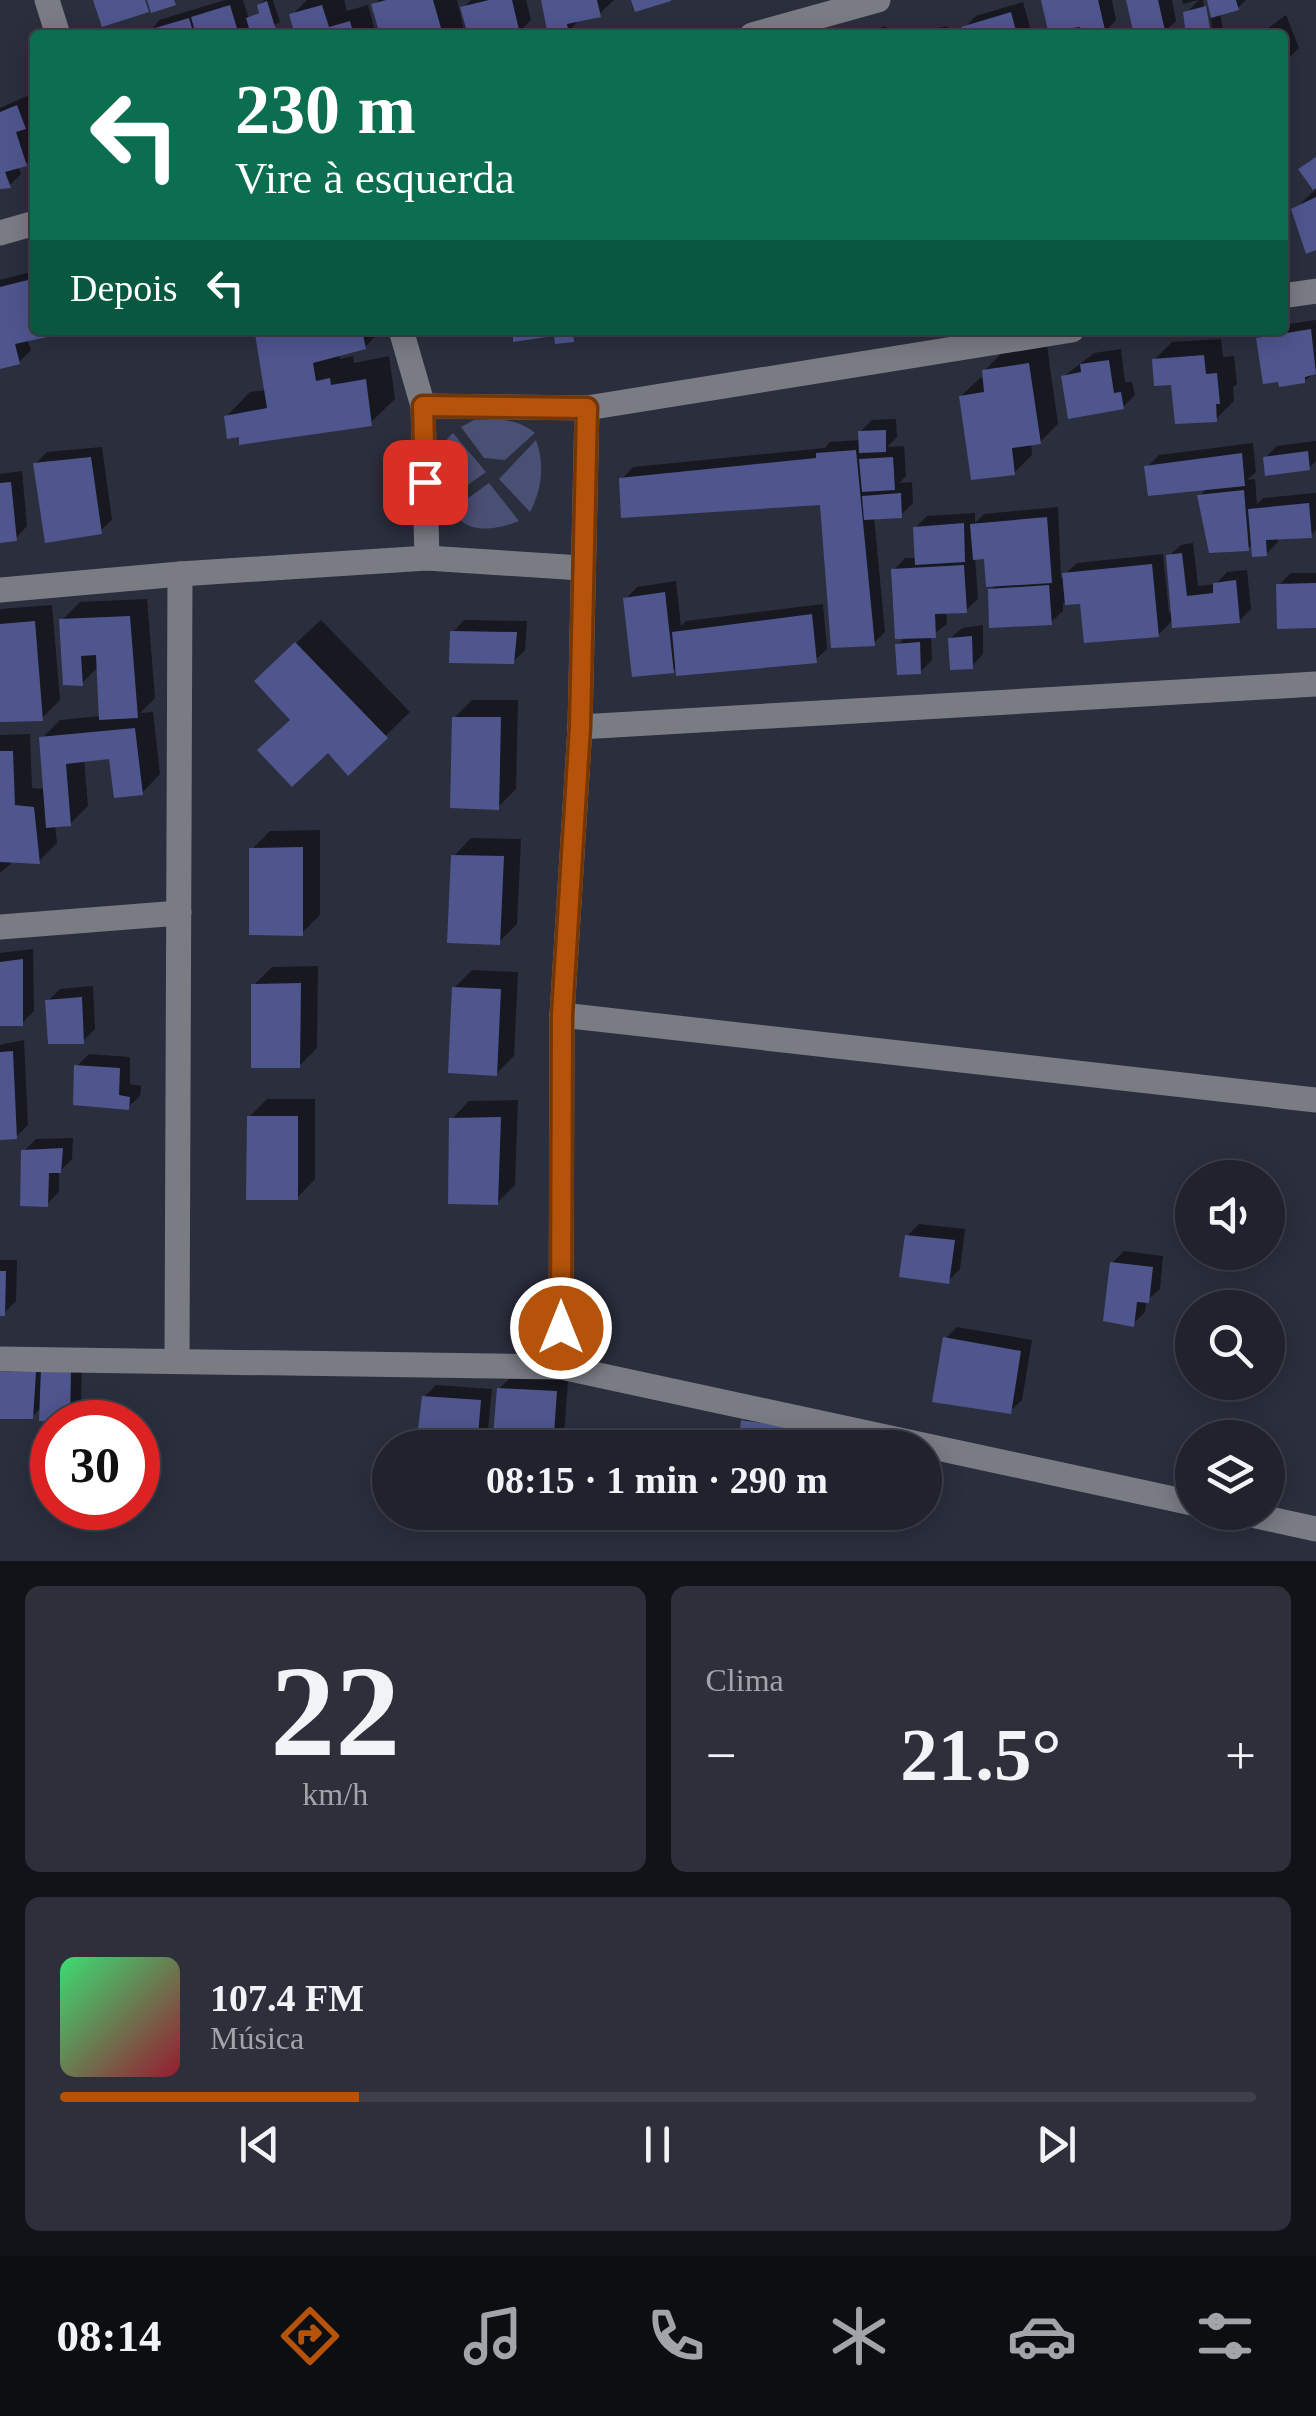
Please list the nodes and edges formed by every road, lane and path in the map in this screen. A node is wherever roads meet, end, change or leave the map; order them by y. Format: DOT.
graph roads {
  1 [pos="47,0"];
  2 [pos="878,0"];
  3 [pos="56,30"];
  4 [pos="770,30"];
  5 [pos="30,225"];
  6 [pos="0,233"];
  7 [pos="1316,291"];
  8 [pos="1288,295"];
  9 [pos="402,335"];
  10 [pos="1041,335"];
  11 [pos="423,406"];
  12 [pos="587,408"];
  13 [pos="427,558"];
  14 [pos="581,568"];
  15 [pos="180,574"];
  16 [pos="0,590"];
  17 [pos="1316,684"];
  18 [pos="580,727"];
  19 [pos="179,913"];
  20 [pos="0,927"];
  21 [pos="562,1015"];
  22 [pos="1316,1100"];
  23 [pos="0,1359"];
  24 [pos="177,1359"];
  25 [pos="561,1367"];
  26 [pos="1175,1499"];
  27 [pos="1285,1522"];
  28 [pos="1316,1529"];
  1 -- 3 [label="street"];
  2 -- 4 [label="street"];
  5 -- 6 [label="street"];
  7 -- 8 [label="street"];
  9 -- 11 [label="street"];
  10 -- 12 [label="street"];
  11 -- 12 [label="street"];
  11 -- 13 [label="street"];
  12 -- 14 [label="street"];
  13 -- 14 [label="street"];
  13 -- 15 [label="street"];
  14 -- 18 [label="street"];
  15 -- 16 [label="street"];
  15 -- 19 [label="street"];
  17 -- 18 [label="street"];
  18 -- 21 [label="street"];
  19 -- 20 [label="street"];
  19 -- 24 [label="street"];
  21 -- 22 [label="street"];
  21 -- 25 [label="street"];
  23 -- 24 [label="street"];
  24 -- 25 [label="street"];
  25 -- 26 [label="street"];
  27 -- 28 [label="street"];
}
